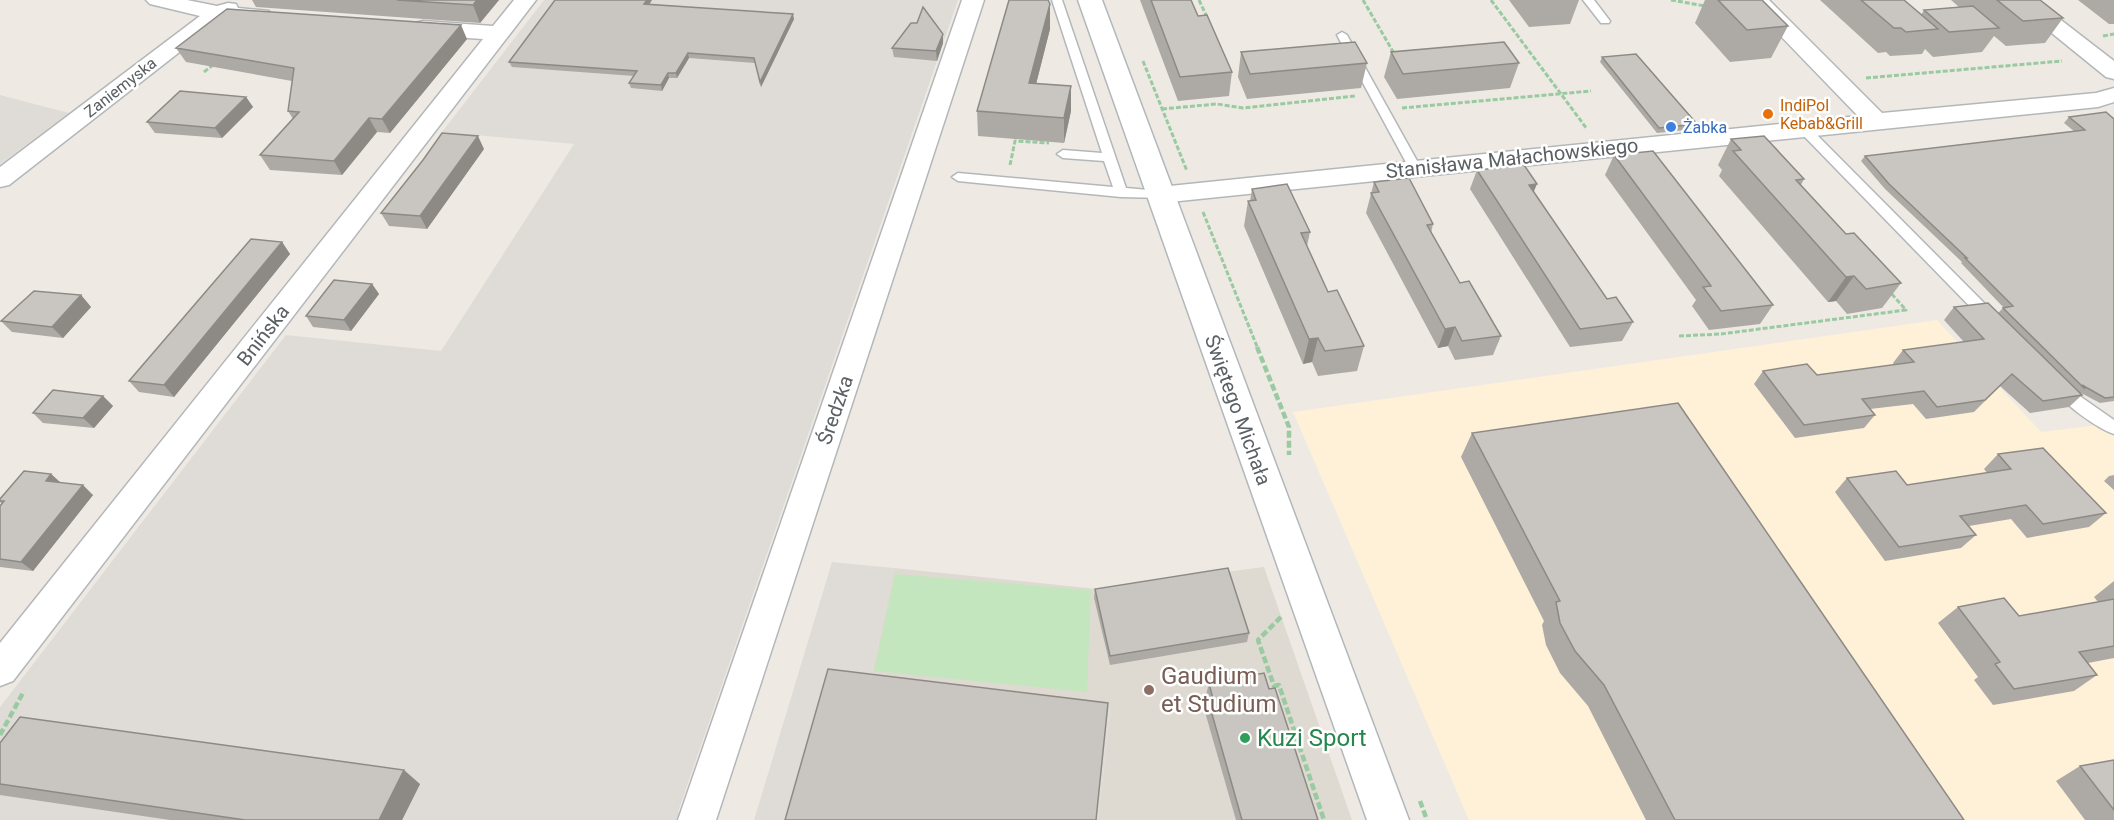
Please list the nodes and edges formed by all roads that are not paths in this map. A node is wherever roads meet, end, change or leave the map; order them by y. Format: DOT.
graph roads {
  1 [pos="158,0"];
  2 [pos="243,0"];
  3 [pos="525,0"];
  4 [pos="973,0"];
  5 [pos="1058,0"];
  6 [pos="1090,0"];
  7 [pos="1588,0"];
  8 [pos="1757,0"];
  9 [pos="2053,0"];
  10 [pos="2023,1"];
  11 [pos="219,13"];
  12 [pos="277,17"];
  13 [pos="1605,21"];
  14 [pos="405,26"];
  15 [pos="499,33"];
  16 [pos="1342,35"];
  17 [pos="2114,72"];
  18 [pos="2114,95"];
  19 [pos="1876,121"];
  20 [pos="1804,129"];
  21 [pos="1063,154"];
  22 [pos="1110,158"];
  23 [pos="1415,168"];
  24 [pos="958,177"];
  25 [pos="0,179"];
  26 [pos="1121,193"];
  27 [pos="1160,195"];
  28 [pos="2005,333"];
  29 [pos="2053,381"];
  30 [pos="2111,427"];
  31 [pos="0,670"];
  32 [pos="697,820"];
  33 [pos="1388,820"];
  1 -- 11 [label="street"];
  2 -- 11 [label="street, Zaniemyska"];
  3 -- 15 [label="street, Bnińska"];
  4 -- 32 [label="street, Średzka"];
  5 -- 22 [label="lane"];
  6 -- 27 [label="street, Świętego Michała"];
  7 -- 13 [label="lane"];
  8 -- 19 [label="street"];
  9 -- 10 [label="street"];
  10 -- 17 [label="street"];
  11 -- 12 [label="street"];
  11 -- 25 [label="street, Zaniemyska"];
  14 -- 15 [label="street"];
  15 -- 31 [label="street, Bnińska"];
  16 -- 23 [label="lane"];
  18 -- 19 [label="street, Stanisława Małachowskiego"];
  19 -- 20 [label="street, Stanisława Małachowskiego"];
  20 -- 23 [label="street, Stanisława Małachowskiego"];
  20 -- 28 [label="lane"];
  21 -- 22 [label="lane"];
  22 -- 26 [label="lane"];
  23 -- 27 [label="street, Stanisława Małachowskiego"];
  24 -- 26 [label="lane"];
  26 -- 27 [label="lane"];
  27 -- 33 [label="street, Świętego Michała"];
  29 -- 30 [label="lane"];
}
